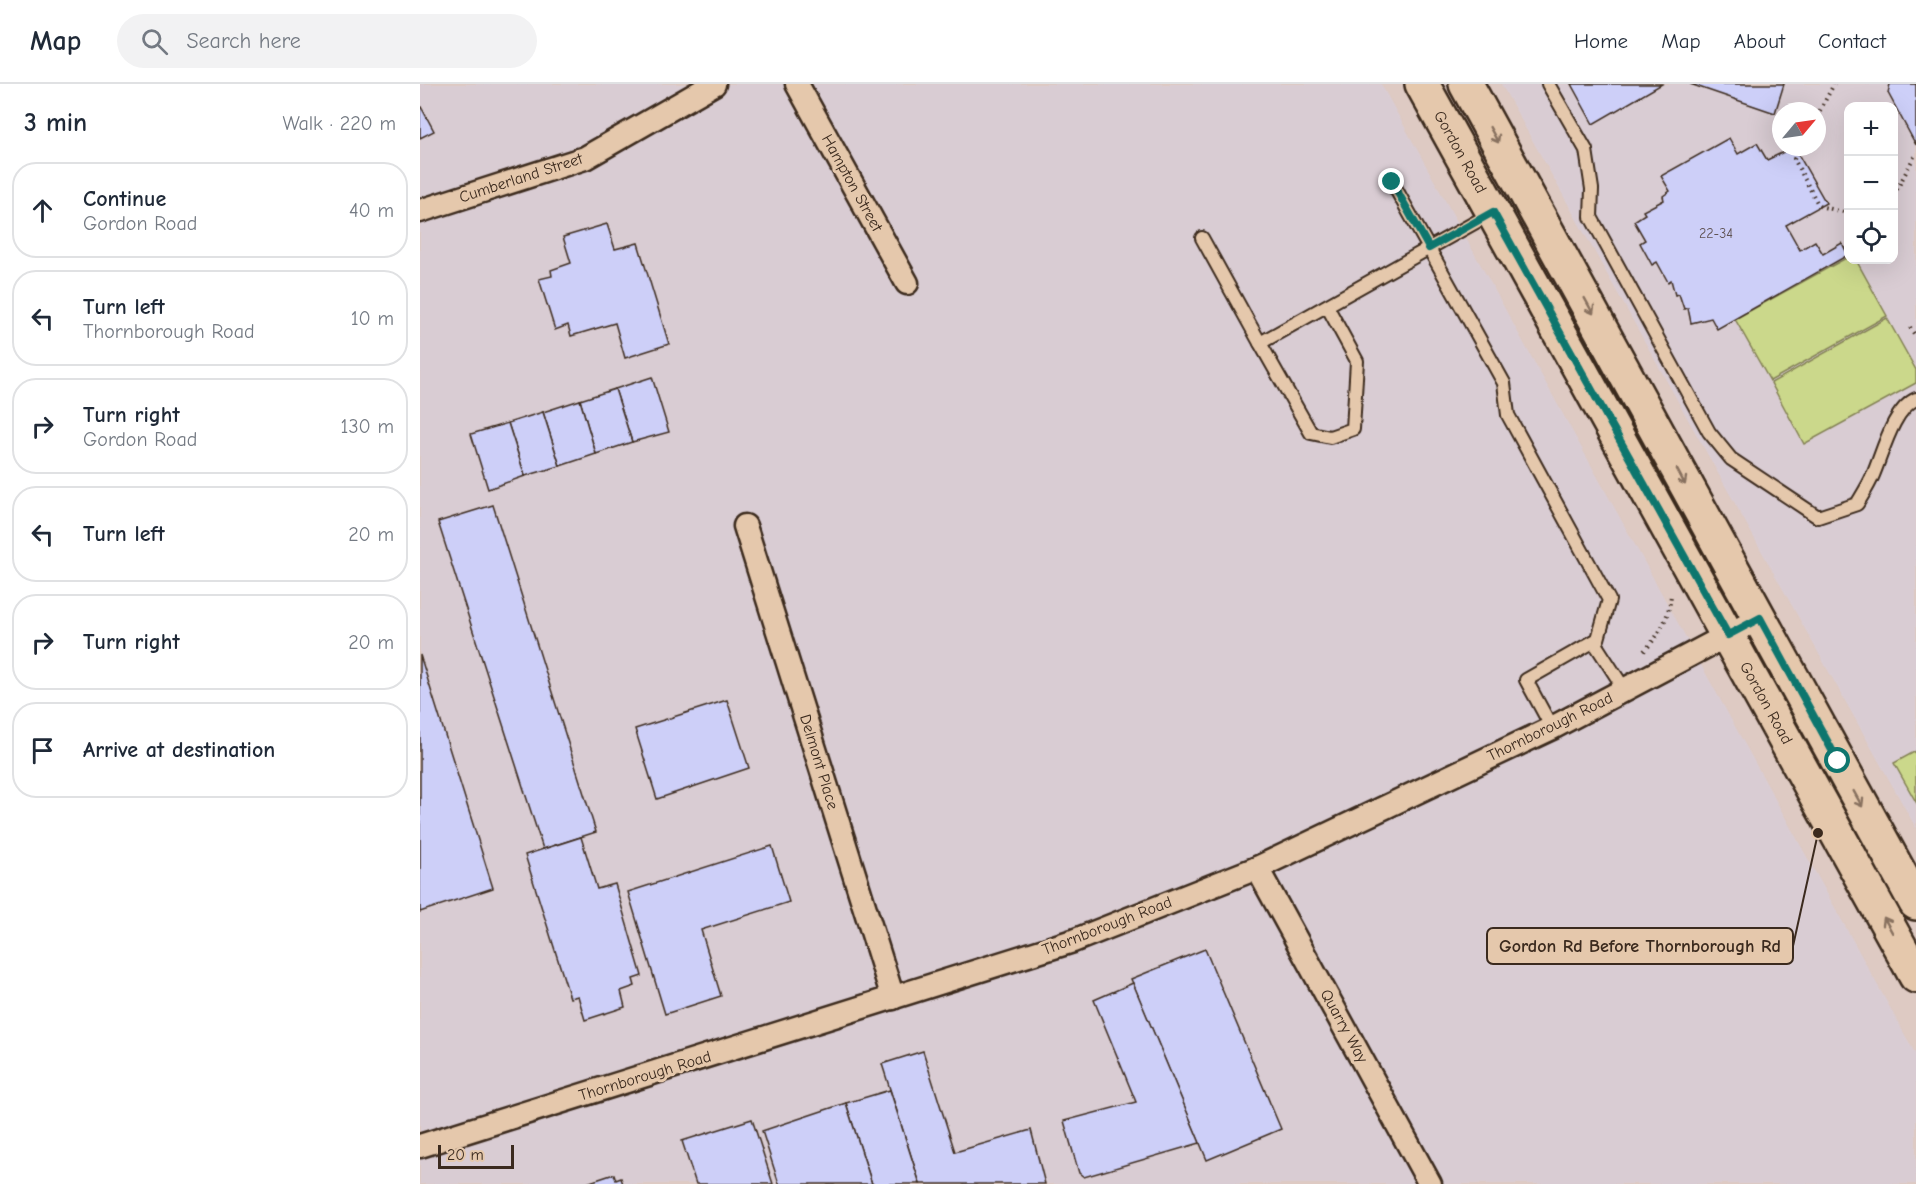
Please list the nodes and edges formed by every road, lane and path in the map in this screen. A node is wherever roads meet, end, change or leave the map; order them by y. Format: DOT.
graph roads {
  1 [pos="714,84"];
  2 [pos="797,84"];
  3 [pos="1422,84"];
  4 [pos="1466,84"];
  5 [pos="1548,84"];
  6 [pos="1834,84"];
  7 [pos="1824,102"];
  8 [pos="1916,153"];
  9 [pos="1796,156"];
  10 [pos="1392,182"];
  11 [pos="1898,186"];
  12 [pos="420,211"];
  13 [pos="1493,212"];
  14 [pos="1844,212"];
  15 [pos="1202,238"];
  16 [pos="1429,248"];
  17 [pos="908,283"];
  18 [pos="1327,306"];
  19 [pos="1910,327"];
  20 [pos="1916,337"];
  21 [pos="1260,344"];
  22 [pos="1916,399"];
  23 [pos="745,526"];
  24 [pos="1672,592"];
  25 [pos="1760,618"];
  26 [pos="1728,635"];
  27 [pos="1594,642"];
  28 [pos="1612,671"];
  29 [pos="1625,690"];
  30 [pos="1551,728"];
  31 [pos="1257,868"];
  32 [pos="1916,903"];
  33 [pos="1916,976"];
  34 [pos="893,998"];
  35 [pos="420,1146"];
  36 [pos="1430,1184"];
  1 -- 12 [label="street, Cumberland Street"];
  2 -- 17 [label="street, Hampton Street"];
  3 -- 13 [label="main road, Gordon Road"];
  4 -- 25 [label="main road, one-way"];
  5 -- 22 [label="lane"];
  6 -- 7 [label="path"];
  8 -- 11 [label="path"];
  9 -- 14 [label="path"];
  10 -- 16 [label="lane"];
  13 -- 16 [label="lane"];
  13 -- 26 [label="main road, Gordon Road"];
  15 -- 21 [label="lane"];
  16 -- 18 [label="lane"];
  16 -- 27 [label="lane"];
  18 -- 21 [label="lane"];
  18 -- 21 [label="lane"];
  19 -- 20 [label="path"];
  23 -- 34 [label="street, Delmont Place"];
  24 -- 28 [label="path"];
  25 -- 26 [label="street, Thornborough Road"];
  25 -- 32 [label="main road, one-way"];
  26 -- 29 [label="street, Thornborough Road"];
  33 -- 26 [label="main road, Gordon Road, one-way"];
  27 -- 28 [label="lane"];
  27 -- 30 [label="lane"];
  28 -- 29 [label="lane"];
  29 -- 30 [label="street, Thornborough Road"];
  30 -- 31 [label="street, Thornborough Road"];
  31 -- 34 [label="street, Thornborough Road"];
  31 -- 36 [label="street, Quarry Way"];
  34 -- 35 [label="street, Thornborough Road"];
}
